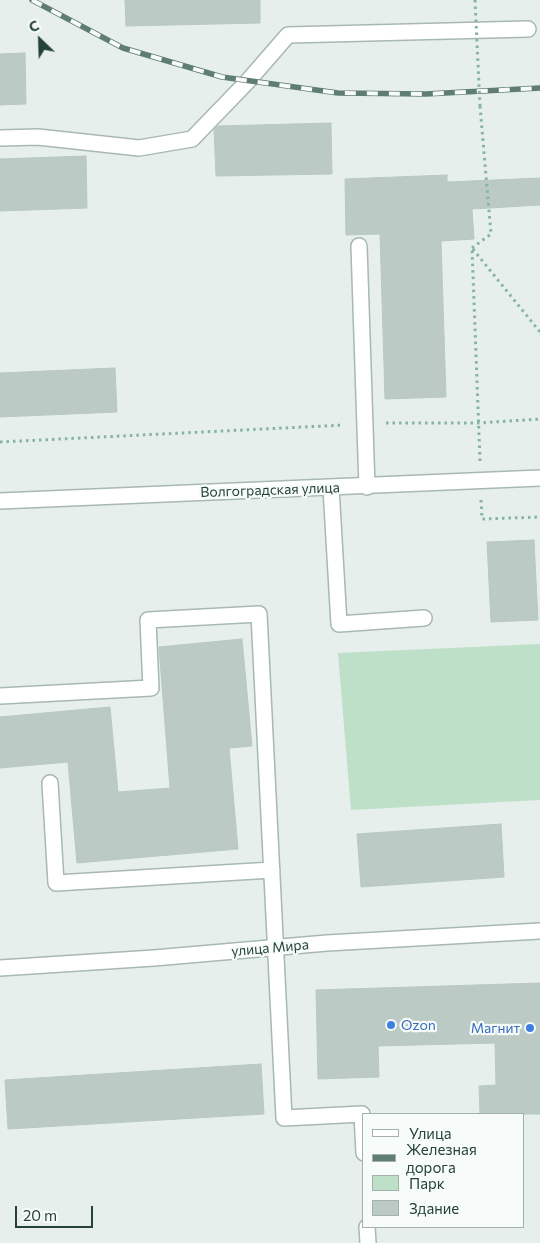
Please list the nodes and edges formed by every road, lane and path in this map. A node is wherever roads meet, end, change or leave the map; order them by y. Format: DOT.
graph roads {
  1 [pos="475,0"];
  2 [pos="528,30"];
  3 [pos="0,138"];
  4 [pos="359,246"];
  5 [pos="472,248"];
  6 [pos="540,332"];
  7 [pos="540,419"];
  8 [pos="478,422"];
  9 [pos="365,424"];
  10 [pos="0,442"];
  11 [pos="540,478"];
  12 [pos="367,487"];
  13 [pos="330,488"];
  14 [pos="0,501"];
  15 [pos="424,618"];
  16 [pos="0,696"];
  17 [pos="50,784"];
  18 [pos="272,870"];
  19 [pos="540,930"];
  20 [pos="276,947"];
  21 [pos="0,968"];
  22 [pos="362,1114"];
  23 [pos="367,1228"];
  24 [pos="368,1243"];
  1 -- 5 [label="path, bridge"];
  2 -- 3 [label="street"];
  4 -- 9 [label="street"];
  5 -- 6 [label="path"];
  5 -- 8 [label="path"];
  7 -- 8 [label="path"];
  8 -- 9 [label="path"];
  9 -- 10 [label="path"];
  9 -- 12 [label="street"];
  11 -- 12 [label="street, Волгоградская улица"];
  12 -- 13 [label="street, Волгоградская улица"];
  13 -- 14 [label="street, Волгоградская улица"];
  13 -- 15 [label="street"];
  16 -- 18 [label="street"];
  17 -- 18 [label="street"];
  18 -- 20 [label="street"];
  19 -- 20 [label="street, улица Мира"];
  20 -- 21 [label="street, улица Мира"];
  20 -- 22 [label="street"];
  23 -- 24 [label="street"];
}
